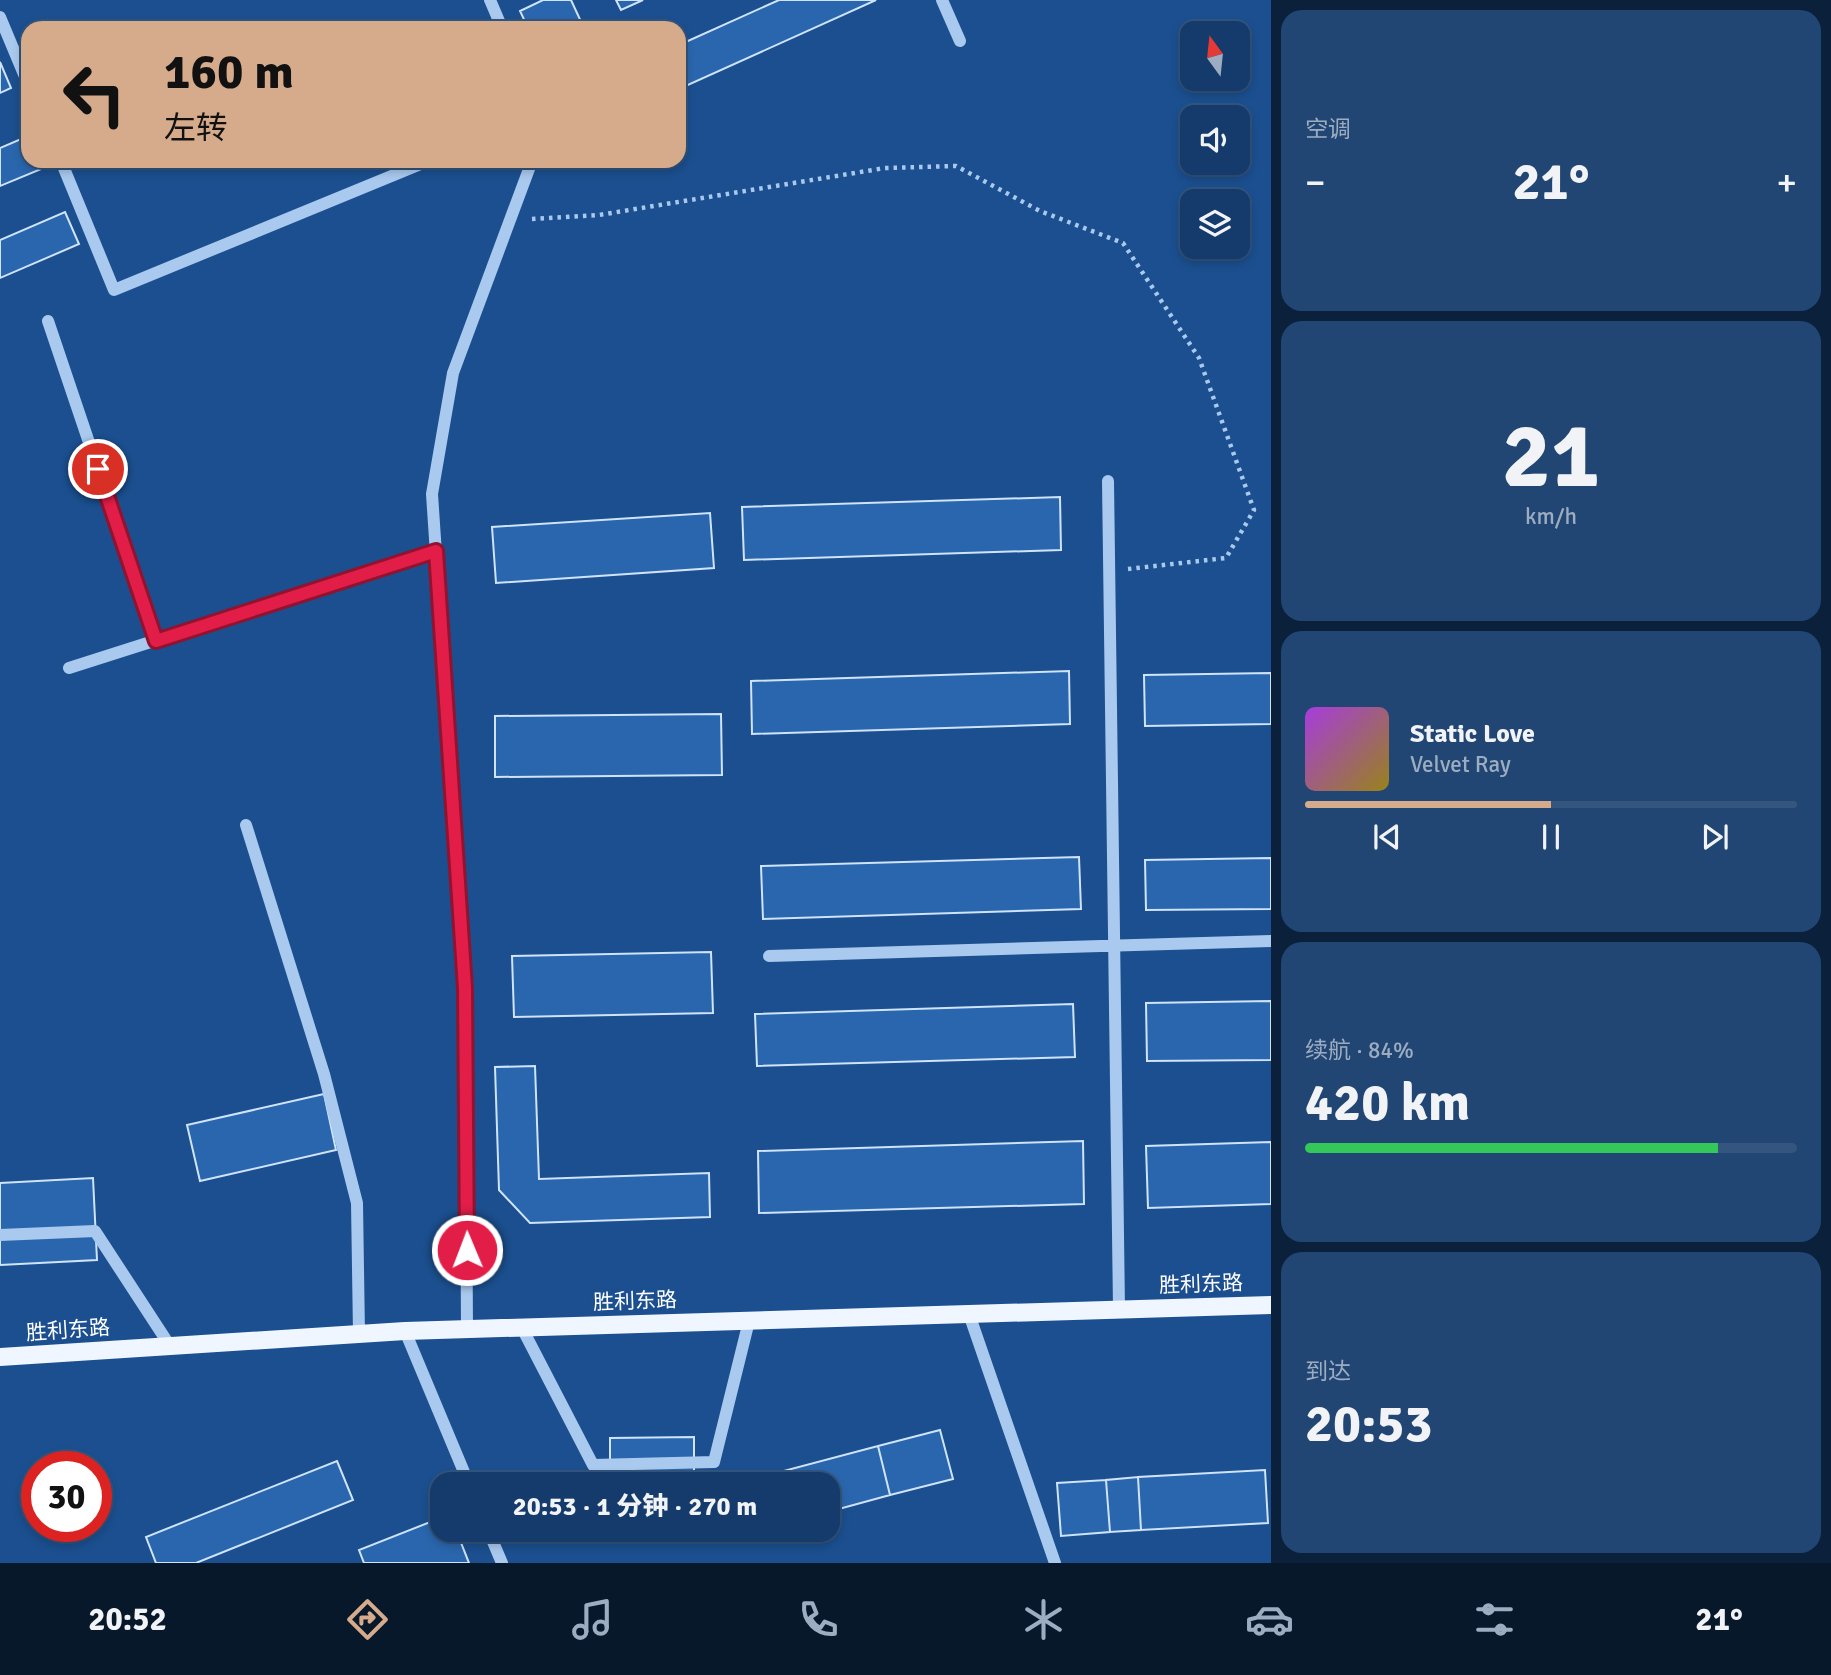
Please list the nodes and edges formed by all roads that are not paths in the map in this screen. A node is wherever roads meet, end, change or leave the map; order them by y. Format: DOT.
graph roads {
  1 [pos="489,0"];
  2 [pos="942,0"];
  3 [pos="0,17"];
  4 [pos="499,21"];
  5 [pos="960,41"];
  6 [pos="21,67"];
  7 [pos="64,168"];
  8 [pos="411,168"];
  9 [pos="529,168"];
  10 [pos="48,321"];
  11 [pos="1108,481"];
  12 [pos="436,551"];
  13 [pos="156,641"];
  14 [pos="69,668"];
  15 [pos="246,825"];
  16 [pos="1271,941"];
  17 [pos="1114,945"];
  18 [pos="769,956"];
  19 [pos="0,1235"];
  20 [pos="1271,1305"];
  21 [pos="1119,1310"];
  22 [pos="969,1314"];
  23 [pos="749,1321"];
  24 [pos="522,1328"];
  25 [pos="467,1329"];
  26 [pos="405,1331"];
  27 [pos="359,1334"];
  28 [pos="170,1346"];
  29 [pos="0,1357"];
  30 [pos="464,1472"];
  31 [pos="493,1542"];
  32 [pos="502,1563"];
  33 [pos="1055,1563"];
  1 -- 4 [label="street"];
  2 -- 5 [label="street"];
  3 -- 6 [label="street"];
  7 -- 8 [label="street"];
  9 -- 12 [label="street"];
  10 -- 13 [label="street"];
  11 -- 17 [label="street"];
  12 -- 13 [label="street"];
  12 -- 25 [label="street"];
  13 -- 14 [label="street"];
  15 -- 27 [label="street"];
  16 -- 17 [label="street"];
  17 -- 18 [label="street"];
  17 -- 21 [label="street"];
  19 -- 28 [label="street"];
  20 -- 21 [label="main road, 胜利东路"];
  21 -- 22 [label="main road, 胜利东路"];
  22 -- 23 [label="main road, 胜利东路"];
  22 -- 33 [label="street"];
  23 -- 24 [label="main road, 胜利东路"];
  23 -- 24 [label="street"];
  24 -- 25 [label="main road, 胜利东路"];
  25 -- 26 [label="main road, 胜利东路"];
  26 -- 27 [label="main road, 胜利东路"];
  26 -- 30 [label="street"];
  27 -- 28 [label="main road, 胜利东路"];
  28 -- 29 [label="main road, 胜利东路"];
  31 -- 32 [label="street"];
}
